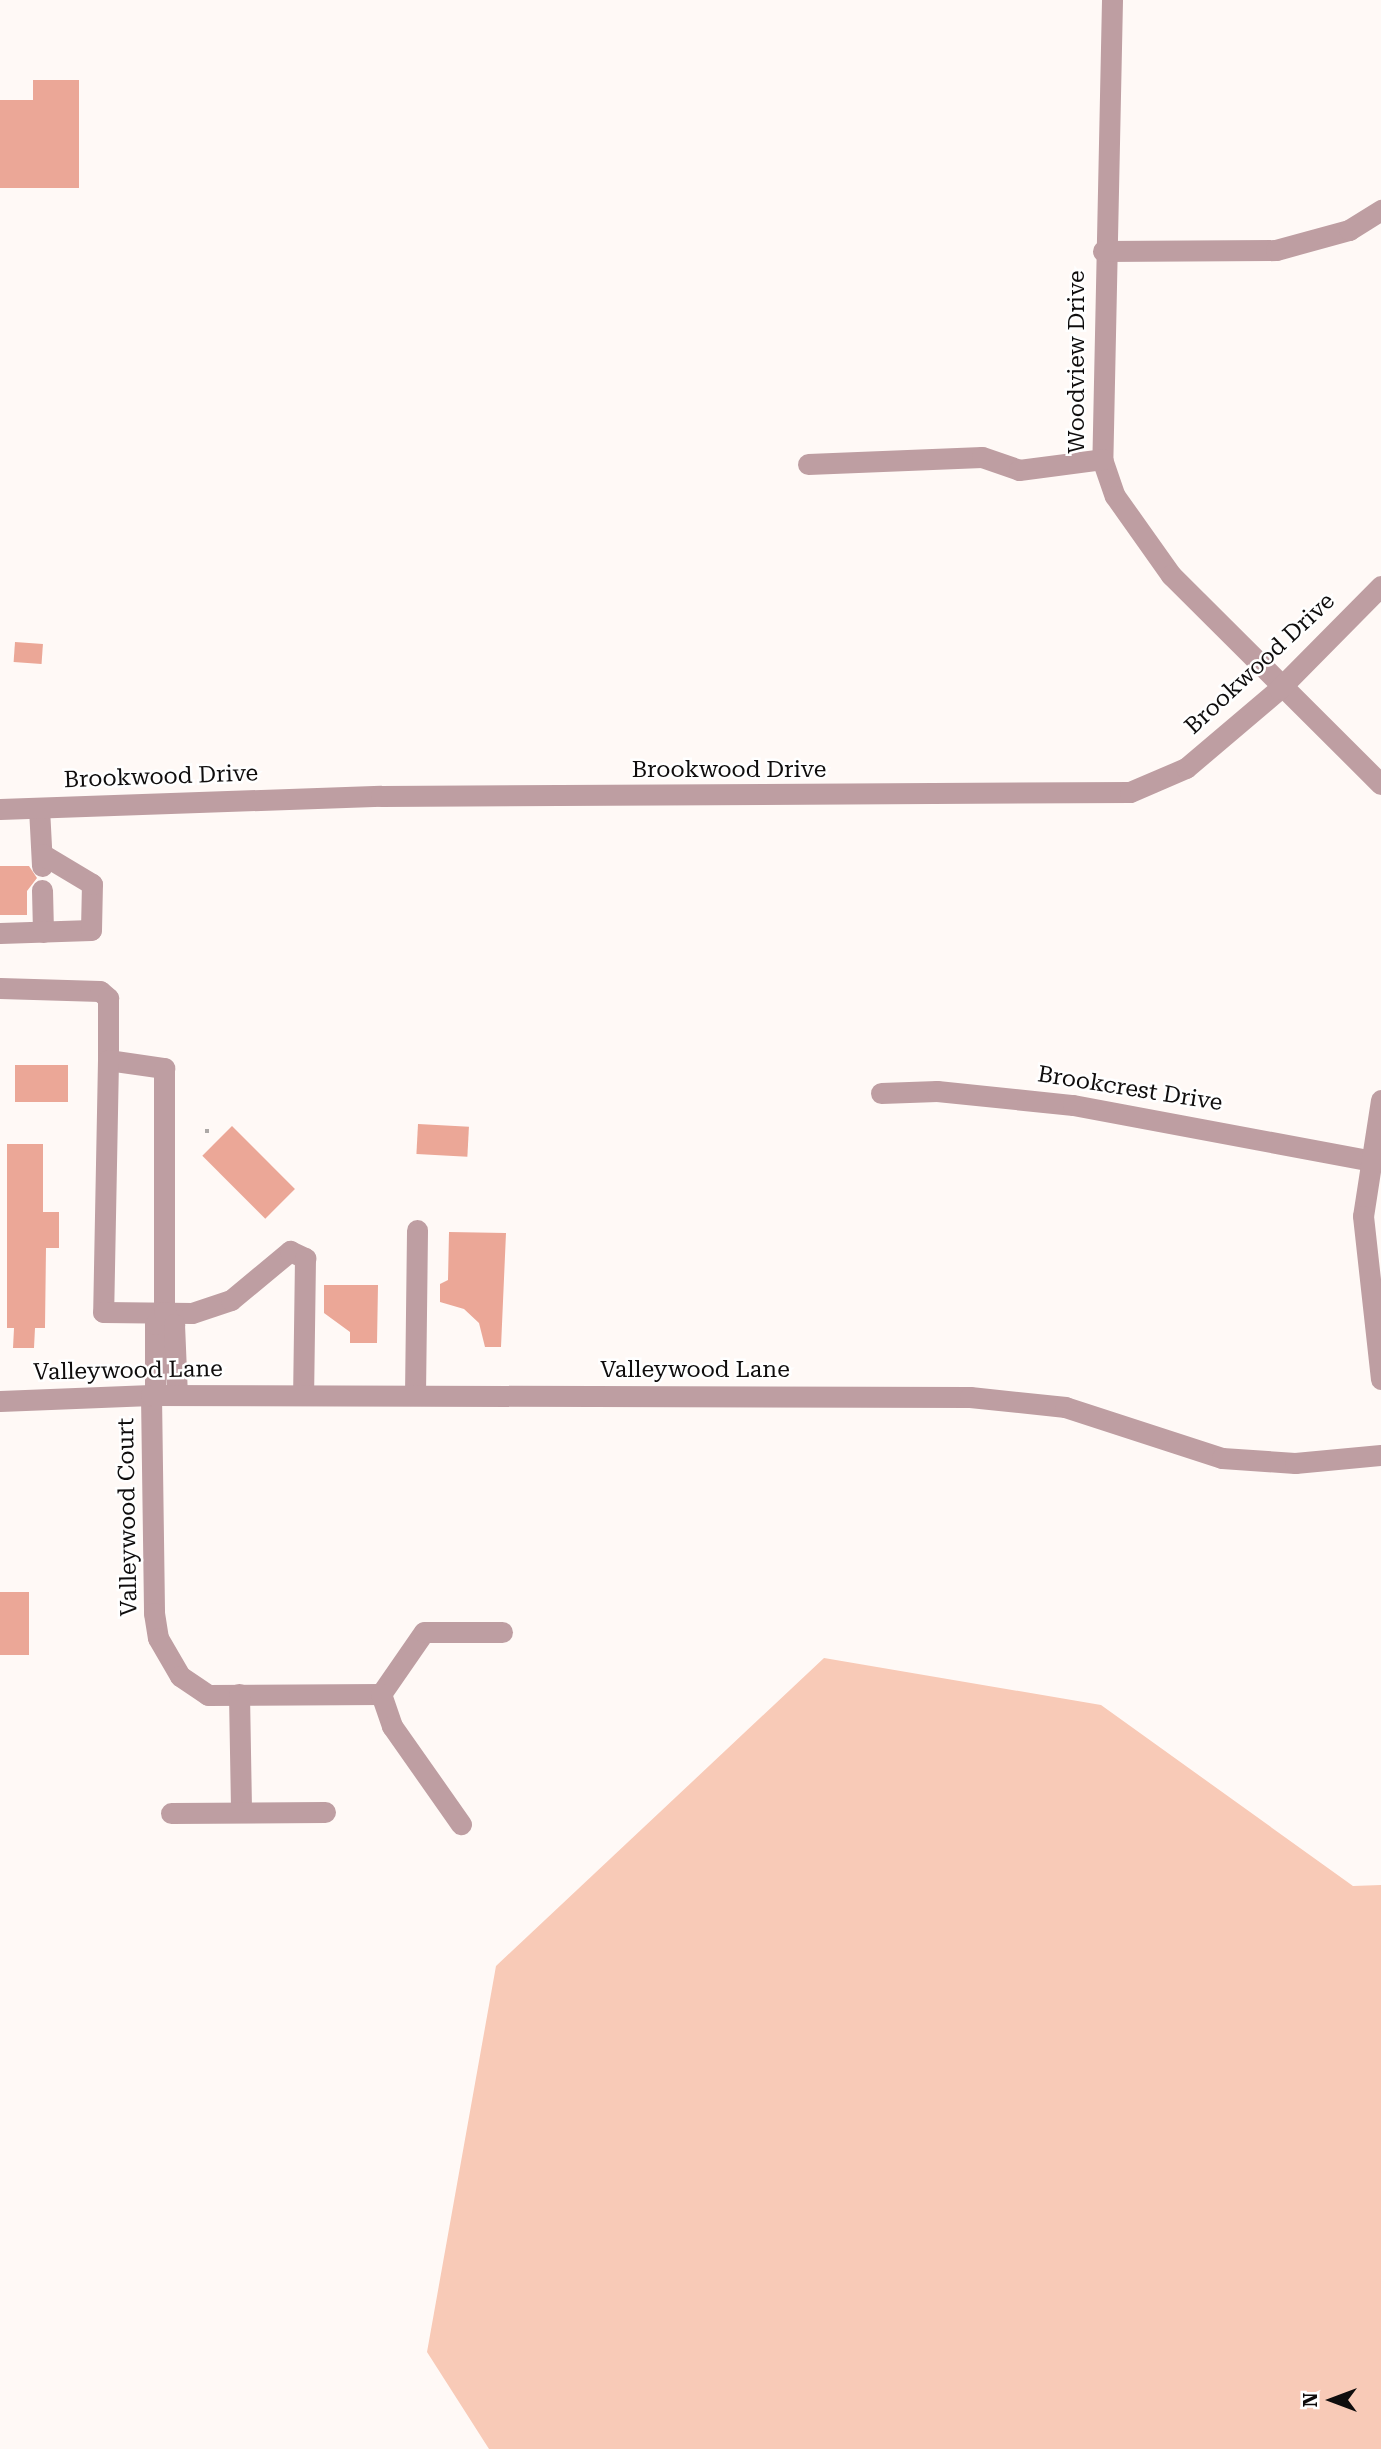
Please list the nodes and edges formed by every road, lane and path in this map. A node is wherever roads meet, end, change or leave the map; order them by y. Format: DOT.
graph roads {
  1 [pos="1112,0"];
  2 [pos="1381,210"];
  3 [pos="1103,251"];
  4 [pos="1102,459"];
  5 [pos="808,464"];
  6 [pos="1381,586"];
  7 [pos="1279,689"];
  8 [pos="1381,784"];
  9 [pos="39,808"];
  10 [pos="0,809"];
  11 [pos="42,890"];
  12 [pos="43,932"];
  13 [pos="0,933"];
  14 [pos="0,988"];
  15 [pos="108,1060"];
  16 [pos="881,1093"];
  17 [pos="1381,1100"];
  18 [pos="1368,1160"];
  19 [pos="416,1230"];
  20 [pos="164,1312"];
  21 [pos="1381,1379"];
  22 [pos="153,1395"];
  23 [pos="177,1395"];
  24 [pos="303,1395"];
  25 [pos="415,1395"];
  26 [pos="0,1401"];
  27 [pos="1381,1455"];
  28 [pos="502,1632"];
  29 [pos="239,1694"];
  30 [pos="381,1694"];
  31 [pos="241,1812"];
  32 [pos="326,1812"];
  33 [pos="171,1813"];
  34 [pos="461,1824"];
  1 -- 3 [label="street, Woodview Drive"];
  2 -- 3 [label="street"];
  3 -- 4 [label="street, Woodview Drive"];
  4 -- 5 [label="street"];
  4 -- 7 [label="street, Woodview Drive"];
  6 -- 7 [label="street, Brookwood Drive"];
  7 -- 8 [label="street, Woodview Drive"];
  7 -- 9 [label="street, Brookwood Drive"];
  9 -- 10 [label="street, Brookwood Drive"];
  9 -- 12 [label="street"];
  11 -- 12 [label="street"];
  12 -- 13 [label="street"];
  14 -- 15 [label="street"];
  15 -- 20 [label="street"];
  15 -- 20 [label="street"];
  16 -- 18 [label="street, Brookcrest Drive"];
  17 -- 18 [label="street"];
  18 -- 21 [label="street"];
  19 -- 25 [label="street"];
  20 -- 22 [label="street, Valleywood Court"];
  20 -- 23 [label="street"];
  20 -- 24 [label="street"];
  22 -- 23 [label="street, Valleywood Lane"];
  22 -- 26 [label="street, Valleywood Lane"];
  22 -- 29 [label="street, Valleywood Court"];
  23 -- 24 [label="street, Valleywood Lane"];
  24 -- 25 [label="street, Valleywood Lane"];
  25 -- 27 [label="street, Valleywood Lane"];
  28 -- 30 [label="street"];
  29 -- 30 [label="street, Valleywood Court"];
  29 -- 31 [label="street"];
  30 -- 34 [label="street"];
  31 -- 32 [label="street"];
  31 -- 33 [label="street"];
}
